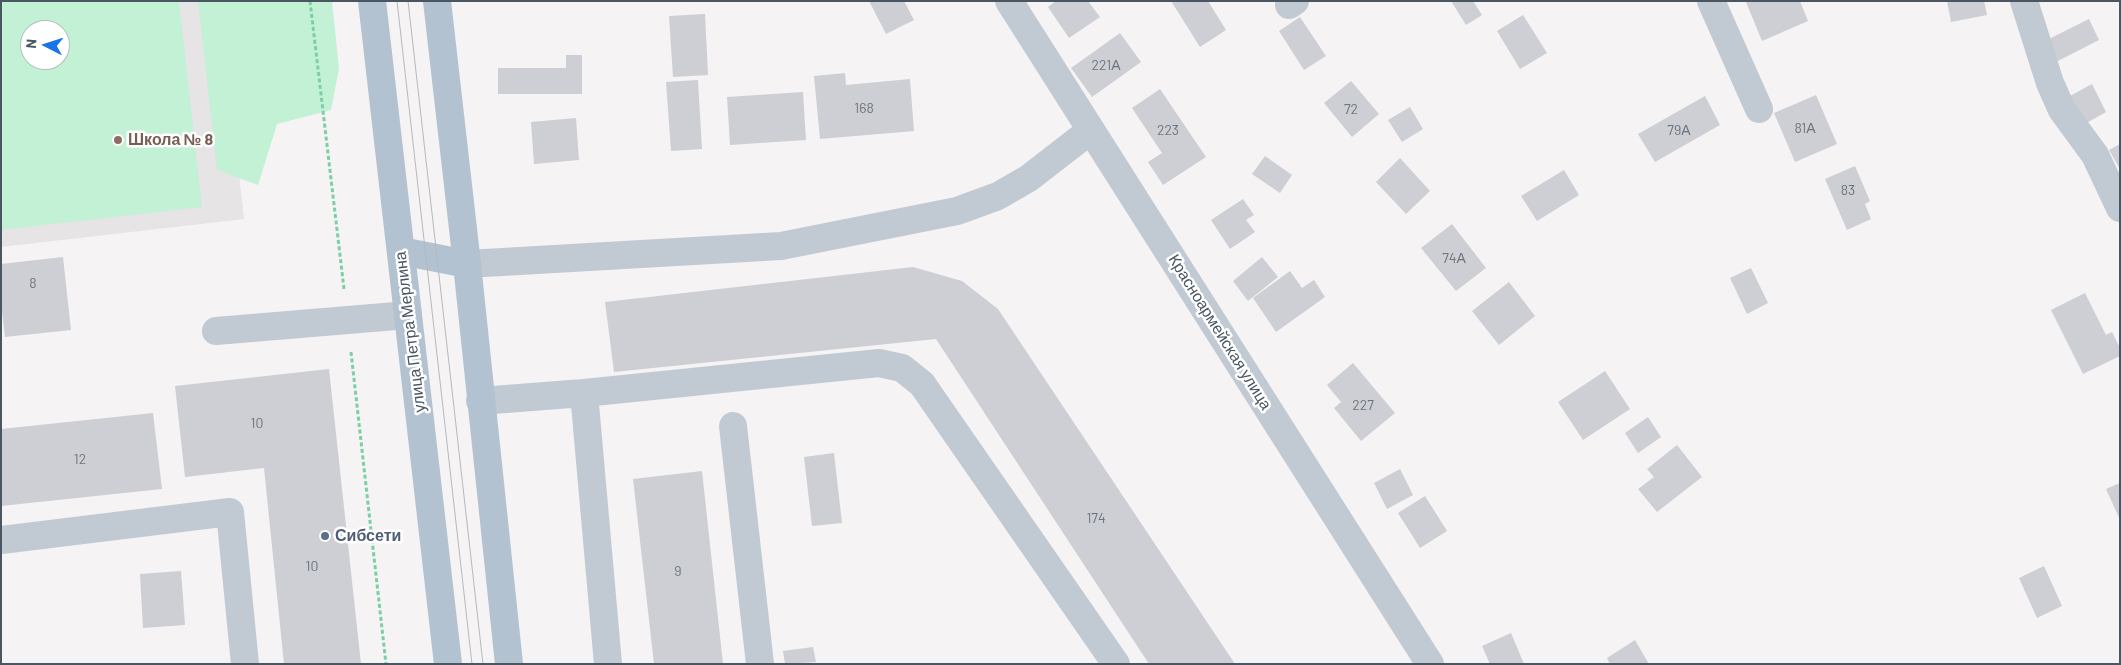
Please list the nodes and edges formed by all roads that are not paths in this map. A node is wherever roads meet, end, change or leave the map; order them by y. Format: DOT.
graph roads {
  1 [pos="372,1"];
  2 [pos="436,1"];
  3 [pos="1009,1"];
  4 [pos="1711,1"];
  5 [pos="2024,1"];
  6 [pos="1759,110"];
  7 [pos="1091,130"];
  8 [pos="2120,208"];
  9 [pos="401,251"];
  10 [pos="467,264"];
  11 [pos="408,315"];
  12 [pos="216,331"];
  13 [pos="584,393"];
  14 [pos="480,401"];
  15 [pos="733,426"];
  16 [pos="1,540"];
  17 [pos="245,664"];
  18 [pos="448,664"];
  19 [pos="508,664"];
  20 [pos="608,664"];
  21 [pos="760,664"];
  22 [pos="1116,664"];
  23 [pos="1430,664"];
  1 -- 9 [label="main road, улица Петра Мерлина"];
  2 -- 10 [label="main road"];
  3 -- 7 [label="street, Красноармейская улица"];
  4 -- 6 [label="street"];
  5 -- 8 [label="street"];
  7 -- 10 [label="street"];
  7 -- 23 [label="street, Красноармейская улица"];
  9 -- 10 [label="main road"];
  9 -- 11 [label="main road, улица Петра Мерлина"];
  10 -- 14 [label="main road"];
  11 -- 12 [label="street"];
  11 -- 18 [label="main road, улица Петра Мерлина"];
  13 -- 14 [label="street"];
  13 -- 20 [label="street"];
  13 -- 22 [label="street"];
  14 -- 19 [label="main road"];
  15 -- 21 [label="street"];
  16 -- 17 [label="street"];
}
